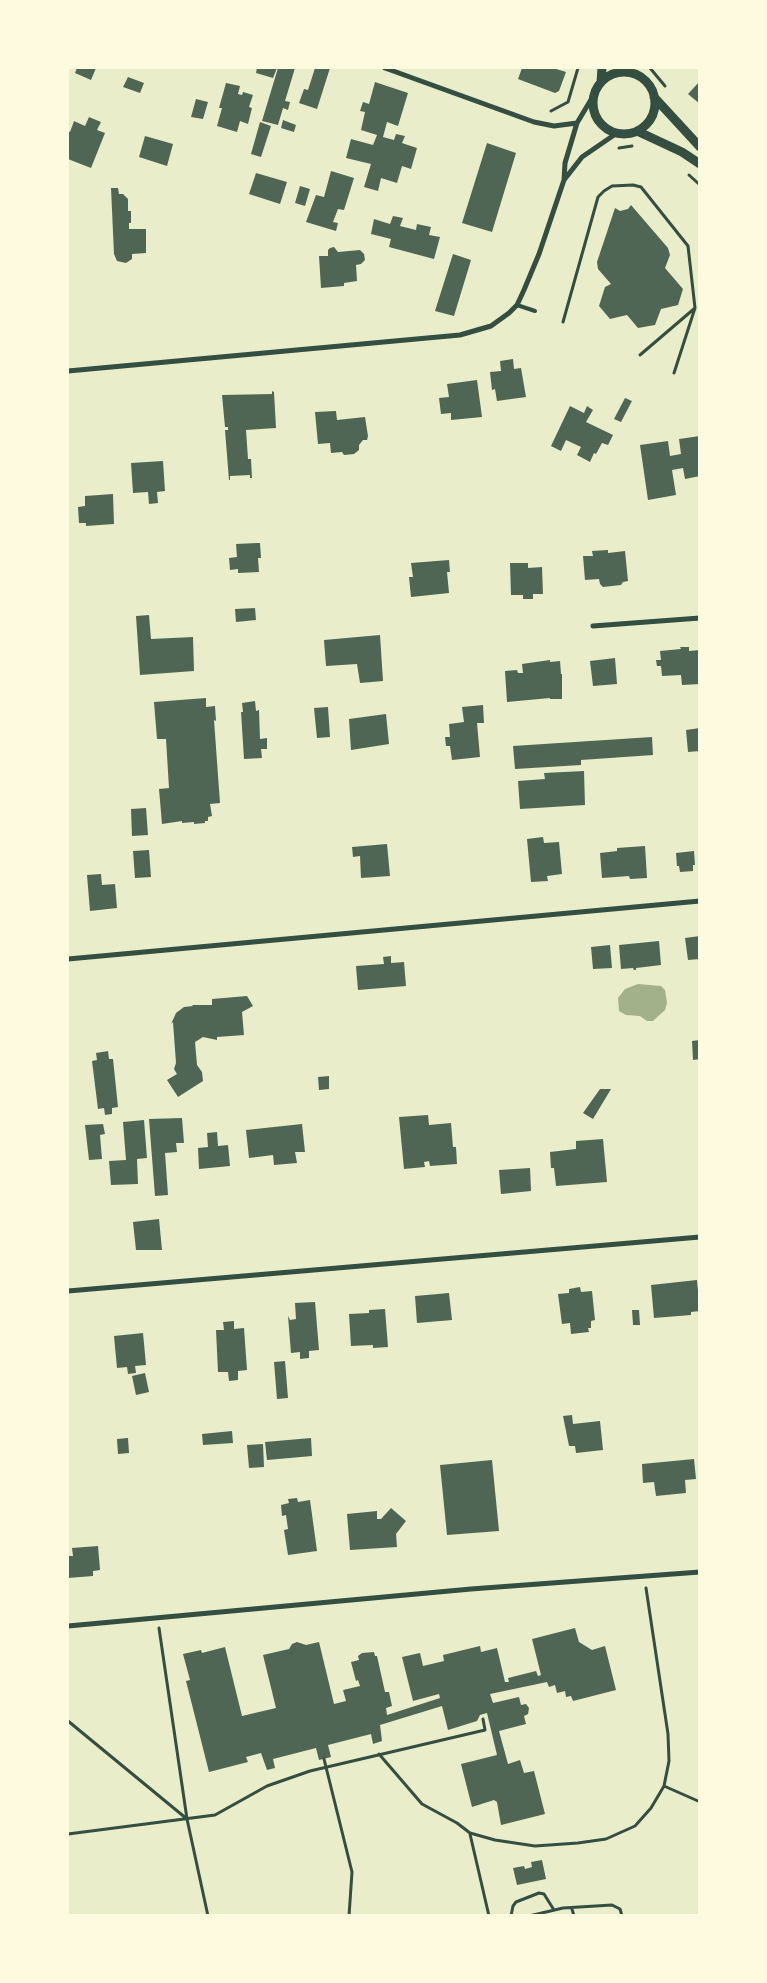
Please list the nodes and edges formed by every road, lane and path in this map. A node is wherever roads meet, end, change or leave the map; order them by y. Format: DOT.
graph roads {
  1 [pos="385,68"];
  2 [pos="578,68"];
  3 [pos="602,68"];
  4 [pos="634,68"];
  5 [pos="641,78"];
  6 [pos="601,82"];
  7 [pos="595,93"];
  8 [pos="654,97"];
  9 [pos="551,110"];
  10 [pos="576,123"];
  11 [pos="638,131"];
  12 [pos="617,134"];
  13 [pos="634,146"];
  14 [pos="700,147"];
  15 [pos="616,149"];
  16 [pos="700,164"];
  17 [pos="564,180"];
  18 [pos="517,305"];
  19 [pos="695,308"];
  20 [pos="535,311"];
  21 [pos="563,322"];
  22 [pos="640,355"];
  23 [pos="68,371"];
  24 [pos="674,373"];
  25 [pos="700,618"];
  26 [pos="593,626"];
  27 [pos="700,901"];
  28 [pos="68,959"];
  29 [pos="700,1237"];
  30 [pos="68,1292"];
  31 [pos="700,1572"];
  32 [pos="645,1577"];
  33 [pos="158,1618"];
  34 [pos="68,1626"];
  35 [pos="483,1719"];
  36 [pos="68,1721"];
  37 [pos="379,1754"];
  38 [pos="324,1759"];
  39 [pos="326,1767"];
  40 [pos="664,1786"];
  41 [pos="698,1801"];
  42 [pos="187,1819"];
  43 [pos="470,1833"];
  44 [pos="68,1834"];
  45 [pos="572,1909"];
  46 [pos="554,1910"];
  47 [pos="208,1916"];
  48 [pos="349,1916"];
  49 [pos="489,1916"];
  50 [pos="511,1916"];
  51 [pos="530,1916"];
  52 [pos="574,1916"];
  53 [pos="622,1916"];
  1 -- 10 [label="street"];
  2 -- 9 [label="path"];
  3 -- 6 [label="street"];
  4 -- 5 [label="street"];
  5 -- 6 [label="street"];
  5 -- 8 [label="street"];
  6 -- 7 [label="street"];
  7 -- 10 [label="street"];
  7 -- 12 [label="street"];
  8 -- 11 [label="street"];
  8 -- 14 [label="street"];
  10 -- 17 [label="street"];
  11 -- 12 [label="street"];
  11 -- 16 [label="street"];
  12 -- 17 [label="street"];
  13 -- 15 [label="path"];
  17 -- 18 [label="street"];
  18 -- 20 [label="lane"];
  18 -- 23 [label="street"];
  19 -- 21 [label="path"];
  19 -- 22 [label="path"];
  19 -- 24 [label="path"];
  25 -- 26 [label="street"];
  27 -- 28 [label="street"];
  29 -- 30 [label="street"];
  31 -- 32 [label="street"];
  32 -- 33 [label="street"];
  32 -- 40 [label="path"];
  33 -- 34 [label="street"];
  33 -- 42 [label="path"];
  35 -- 37 [label="path"];
  36 -- 42 [label="path"];
  37 -- 39 [label="path"];
  37 -- 43 [label="path"];
  38 -- 39 [label="path"];
  39 -- 42 [label="path"];
  39 -- 48 [label="path"];
  40 -- 41 [label="path"];
  40 -- 43 [label="path"];
  42 -- 44 [label="path"];
  42 -- 47 [label="path"];
  43 -- 49 [label="path"];
  45 -- 46 [label="path"];
  45 -- 52 [label="path"];
  45 -- 53 [label="path"];
  46 -- 50 [label="path"];
  46 -- 51 [label="path"];
}
